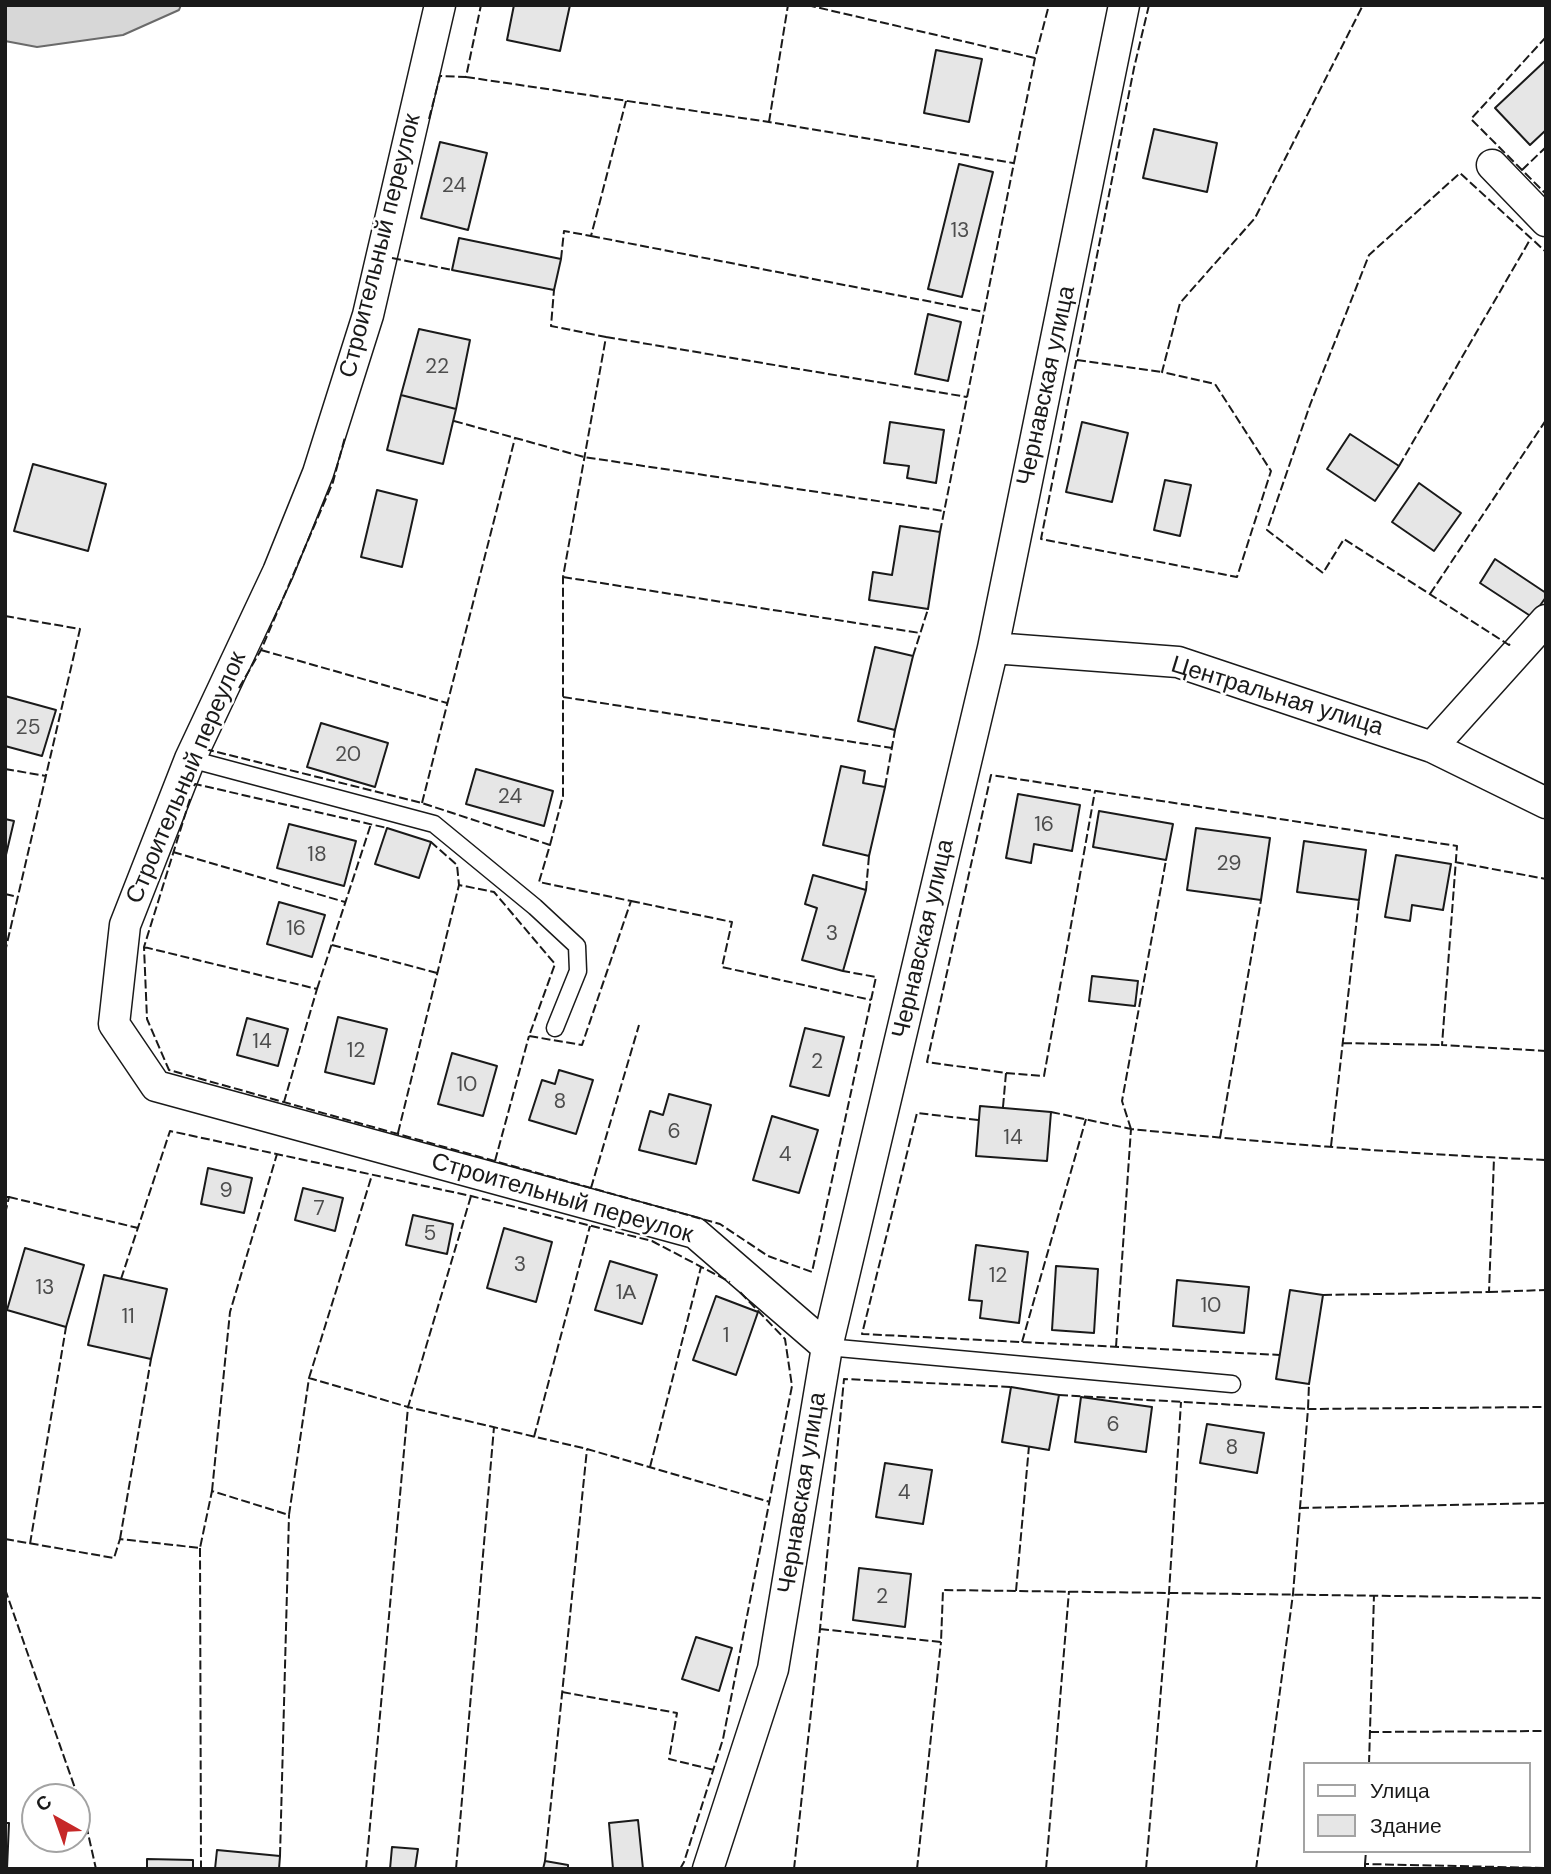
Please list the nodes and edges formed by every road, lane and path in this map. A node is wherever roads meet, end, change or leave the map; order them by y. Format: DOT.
graph roads {
  1 [pos="440,5"];
  2 [pos="1124,5"];
  3 [pos="1492,165"];
  4 [pos="1546,221"];
  5 [pos="1546,620"];
  6 [pos="993,648"];
  7 [pos="1432,747"];
  8 [pos="190,759"];
  9 [pos="1546,803"];
  10 [pos="555,1028"];
  11 [pos="827,1347"];
  12 [pos="1232,1384"];
  13 [pos="708,1869"];
  1 -- 8 [label="street, Строительный переулок"];
  2 -- 6 [label="street, Чернавская улица"];
  3 -- 4 [label="street"];
  5 -- 7 [label="street"];
  6 -- 7 [label="street, Центральная улица"];
  6 -- 11 [label="street, Чернавская улица"];
  7 -- 9 [label="street, Центральная улица"];
  8 -- 10 [label="lane"];
  8 -- 11 [label="street, Строительный переулок"];
  11 -- 12 [label="lane"];
  11 -- 13 [label="street, Чернавская улица"];
}
